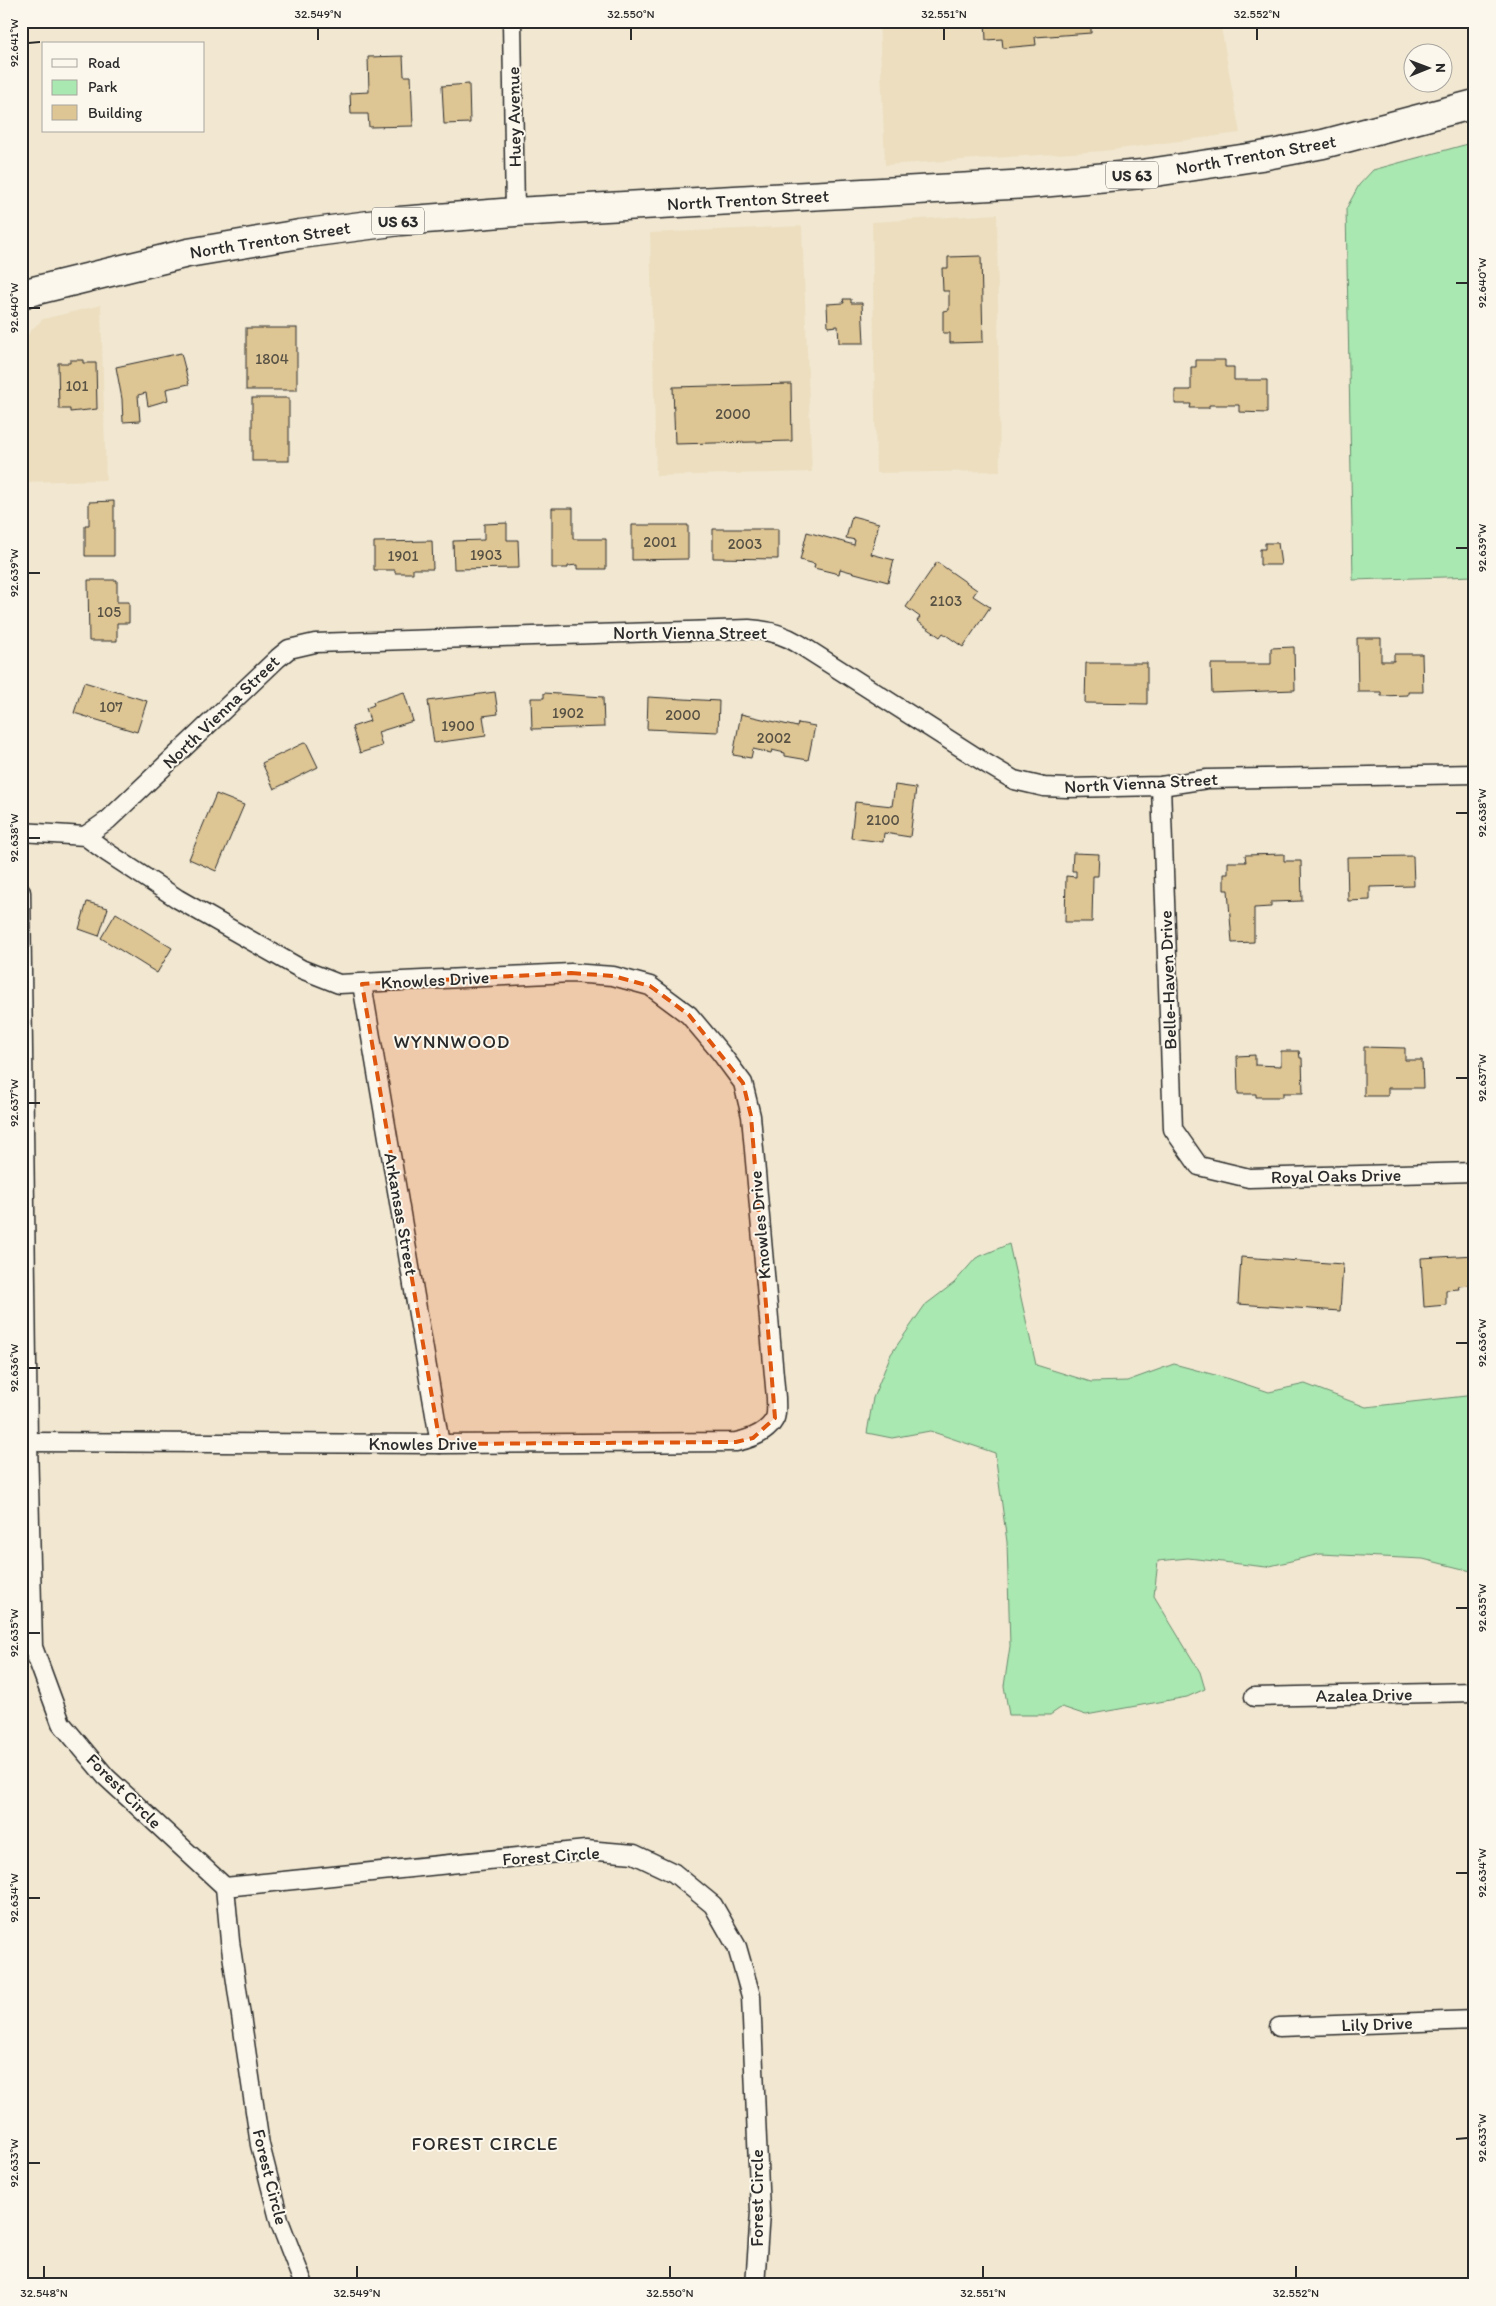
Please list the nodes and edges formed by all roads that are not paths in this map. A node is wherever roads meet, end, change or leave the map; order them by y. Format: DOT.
graph roads {
  1 [pos="512,21"];
  2 [pos="1475,104"];
  3 [pos="514,212"];
  4 [pos="21,294"];
  5 [pos="1475,774"];
  6 [pos="1161,786"];
  7 [pos="21,832"];
  8 [pos="85,836"];
  9 [pos="21,892"];
  10 [pos="362,984"];
  11 [pos="1200,1166"];
  12 [pos="1475,1172"];
  13 [pos="28,1442"];
  14 [pos="440,1444"];
  15 [pos="1475,1692"];
  16 [pos="1254,1697"];
  17 [pos="225,1887"];
  18 [pos="1475,2020"];
  19 [pos="1279,2027"];
  20 [pos="304,2285"];
  21 [pos="755,2285"];
  1 -- 3 [label="street, Huey Avenue"];
  2 -- 3 [label="highway, North Trenton Street / US 63"];
  3 -- 4 [label="highway, North Trenton Street / US 63"];
  5 -- 6 [label="street, North Vienna Street"];
  6 -- 8 [label="street, North Vienna Street"];
  6 -- 11 [label="street, Belle-Haven Drive"];
  7 -- 8 [label="street"];
  8 -- 10 [label="street, Knowles Drive"];
  9 -- 13 [label="street, Forest Circle"];
  10 -- 14 [label="street, Arkansas Street"];
  10 -- 14 [label="street, Knowles Drive"];
  11 -- 12 [label="street, Royal Oaks Drive"];
  13 -- 14 [label="street, Knowles Drive"];
  13 -- 17 [label="street, Forest Circle"];
  15 -- 16 [label="street, Azalea Drive"];
  17 -- 20 [label="street, Forest Circle"];
  17 -- 21 [label="street, Forest Circle"];
  18 -- 19 [label="street, Lily Drive"];
}
